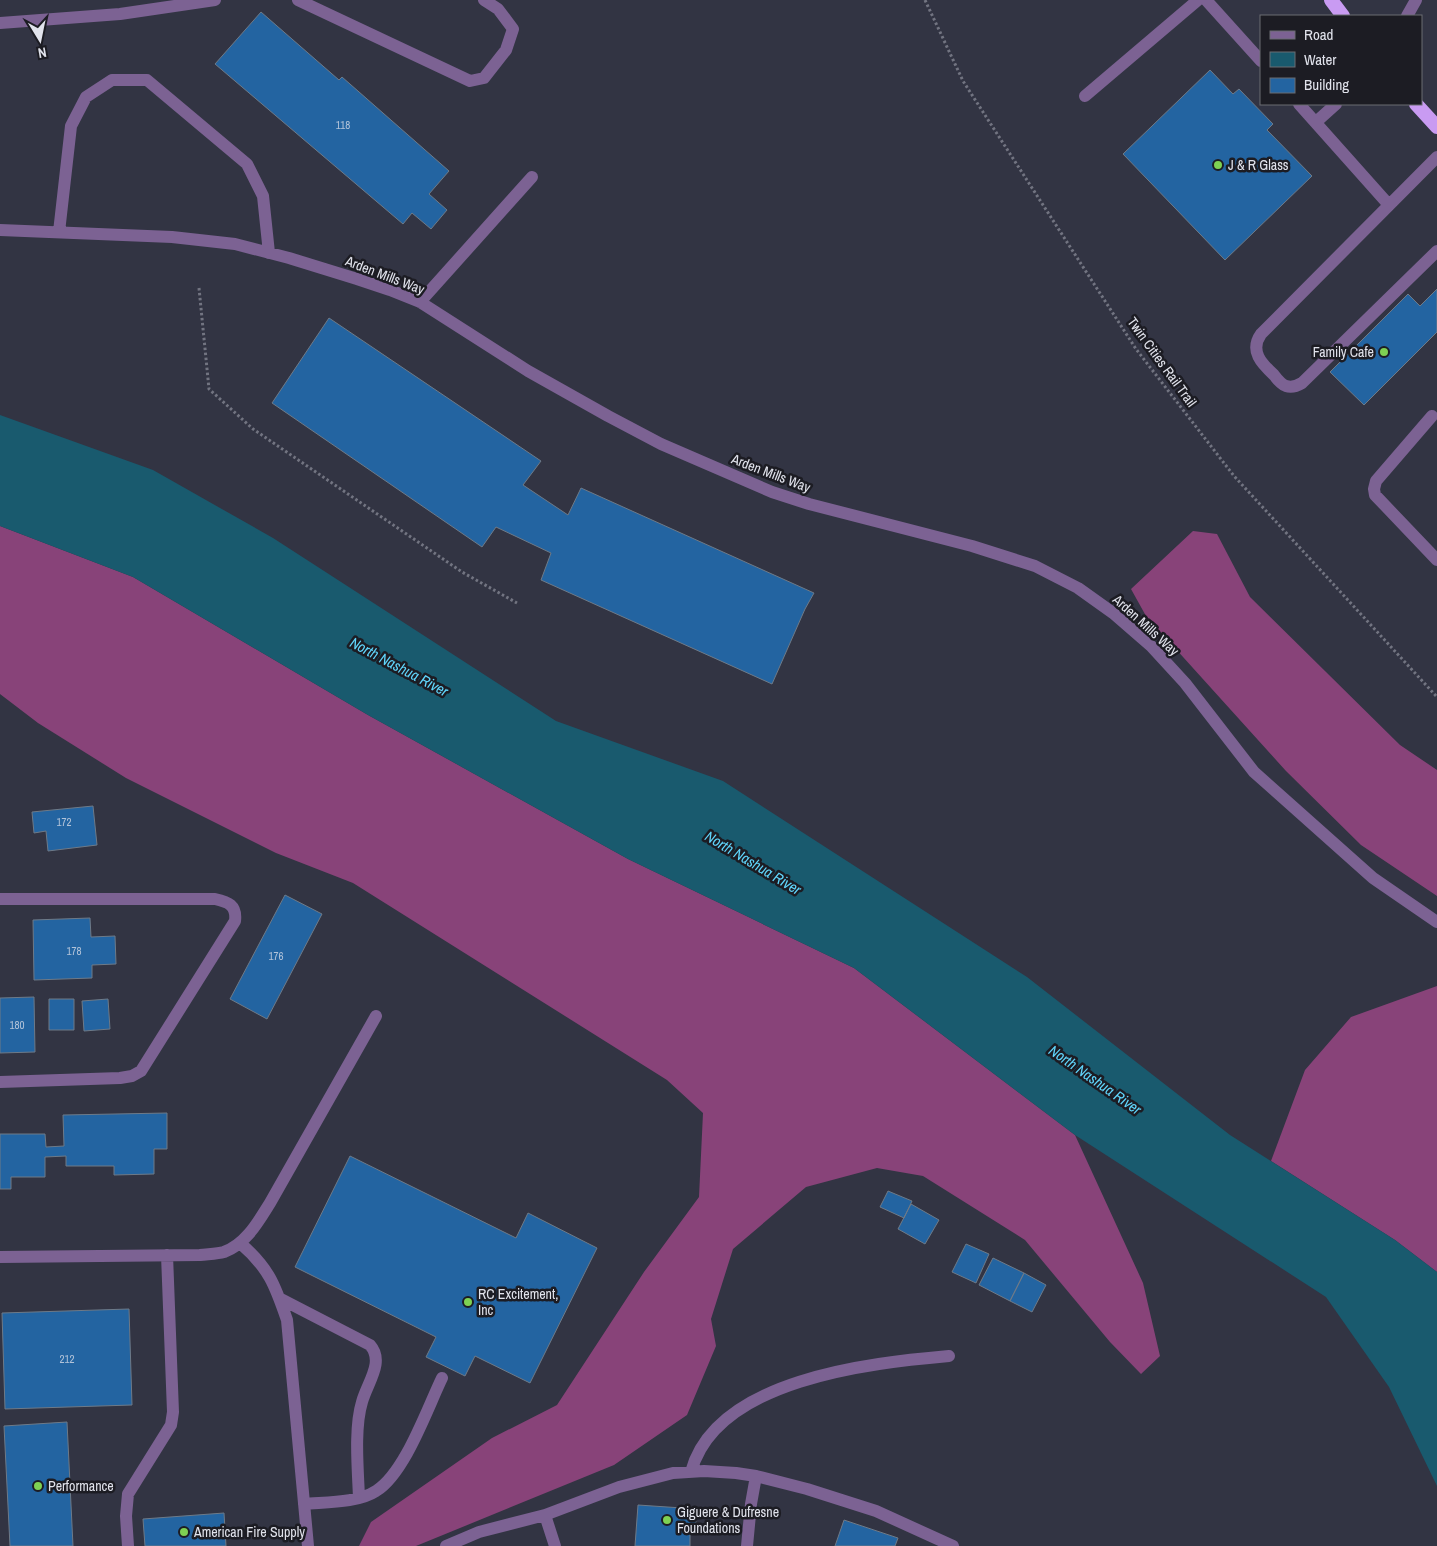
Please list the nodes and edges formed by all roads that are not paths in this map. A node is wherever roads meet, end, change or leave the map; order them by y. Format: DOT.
graph roads {
  1 [pos="214,0"];
  2 [pos="298,0"];
  3 [pos="484,0"];
  4 [pos="1198,0"];
  5 [pos="1206,0"];
  6 [pos="1331,0"];
  7 [pos="1416,0"];
  8 [pos="1342,15"];
  9 [pos="1408,15"];
  10 [pos="0,23"];
  11 [pos="1260,60"];
  12 [pos="1085,96"];
  13 [pos="1300,105"];
  14 [pos="1335,105"];
  15 [pos="1417,105"];
  16 [pos="1316,122"];
  17 [pos="1437,127"];
  18 [pos="1437,157"];
  19 [pos="532,177"];
  20 [pos="1389,205"];
  21 [pos="0,230"];
  22 [pos="59,232"];
  23 [pos="1437,251"];
  24 [pos="269,253"];
  25 [pos="420,302"];
  26 [pos="1435,416"];
  27 [pos="1437,560"];
  28 [pos="0,899"];
  29 [pos="1437,922"];
  30 [pos="376,1016"];
  31 [pos="0,1082"];
  32 [pos="240,1243"];
  33 [pos="167,1256"];
  34 [pos="0,1257"];
  35 [pos="279,1298"];
  36 [pos="949,1356"];
  37 [pos="442,1378"];
  38 [pos="691,1472"];
  39 [pos="756,1476"];
  40 [pos="359,1498"];
  41 [pos="304,1504"];
  42 [pos="545,1515"];
  43 [pos="128,1546"];
  44 [pos="308,1546"];
  45 [pos="446,1546"];
  46 [pos="555,1546"];
  47 [pos="747,1546"];
  48 [pos="953,1546"];
  1 -- 10 [label="street"];
  2 -- 3 [label="street"];
  4 -- 12 [label="street"];
  5 -- 11 [label="street"];
  6 -- 8 [label="highway"];
  7 -- 9 [label="street"];
  13 -- 16 [label="street"];
  14 -- 16 [label="street"];
  15 -- 17 [label="highway"];
  16 -- 20 [label="street"];
  18 -- 20 [label="street"];
  19 -- 25 [label="street"];
  20 -- 23 [label="street"];
  21 -- 22 [label="street, Arden Mills Way"];
  22 -- 24 [label="street, Arden Mills Way"];
  22 -- 24 [label="street"];
  24 -- 25 [label="street, Arden Mills Way"];
  25 -- 29 [label="street, Arden Mills Way"];
  26 -- 27 [label="street"];
  28 -- 31 [label="street"];
  30 -- 32 [label="street"];
  32 -- 33 [label="street"];
  32 -- 35 [label="street"];
  33 -- 34 [label="street"];
  33 -- 43 [label="street"];
  35 -- 40 [label="street"];
  35 -- 41 [label="street"];
  36 -- 38 [label="street"];
  37 -- 40 [label="street"];
  38 -- 39 [label="street"];
  38 -- 42 [label="street"];
  39 -- 47 [label="street"];
  39 -- 48 [label="street"];
  40 -- 41 [label="street"];
  41 -- 44 [label="street"];
  42 -- 45 [label="street"];
  42 -- 46 [label="street"];
}
